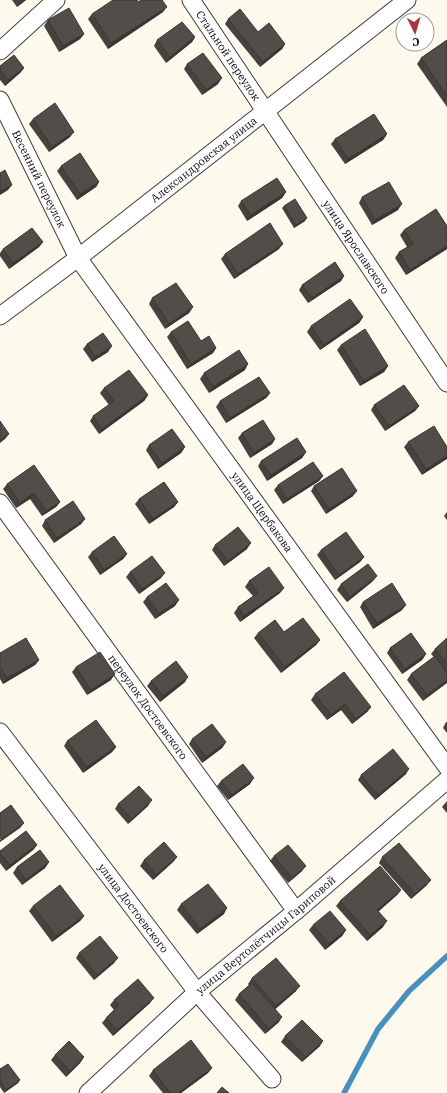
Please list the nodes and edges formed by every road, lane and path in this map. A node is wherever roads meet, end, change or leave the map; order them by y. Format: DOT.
graph roads {
  1 [pos="56,0"];
  2 [pos="191,0"];
  3 [pos="406,0"];
  4 [pos="0,51"];
  5 [pos="0,100"];
  6 [pos="266,110"];
  7 [pos="78,258"];
  8 [pos="0,316"];
  9 [pos="447,383"];
  10 [pos="0,503"];
  11 [pos="0,732"];
  12 [pos="447,767"];
  13 [pos="447,780"];
  14 [pos="296,911"];
  15 [pos="197,992"];
  16 [pos="272,1079"];
  17 [pos="88,1093"];
  1 -- 4 [label="street"];
  2 -- 6 [label="street, Стальной переулок"];
  3 -- 6 [label="street, Александровская улица"];
  5 -- 7 [label="street, Весенний переулок"];
  6 -- 7 [label="street, Александровская улица"];
  6 -- 9 [label="street, улица Ярославского"];
  7 -- 8 [label="street, Александровская улица"];
  7 -- 12 [label="street, улица Щербакова"];
  10 -- 14 [label="street, переулок Достоевского"];
  11 -- 15 [label="street, улица Достоевского"];
  13 -- 14 [label="street, улица Вертолётчицы Гариповой"];
  14 -- 15 [label="street, улица Вертолётчицы Гариповой"];
  15 -- 16 [label="street, улица Достоевского"];
  15 -- 17 [label="street, улица Вертолётчицы Гариповой"];
}
